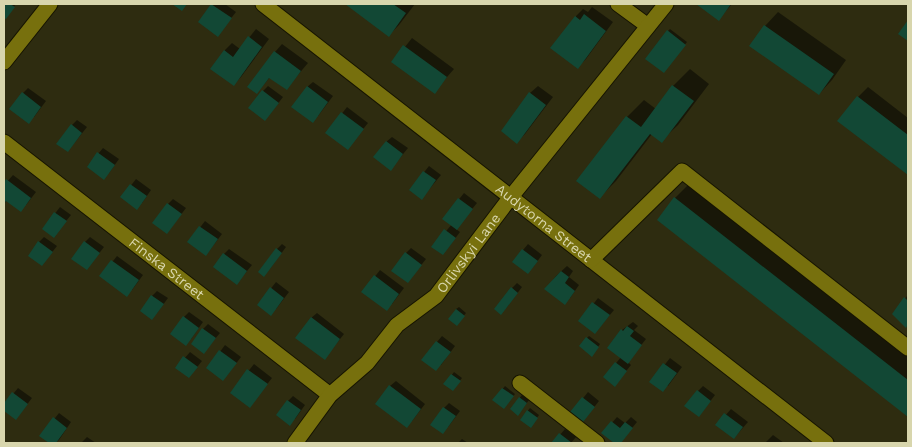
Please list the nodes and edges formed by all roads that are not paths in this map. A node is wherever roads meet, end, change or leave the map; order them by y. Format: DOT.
graph roads {
  1 [pos="50,4"];
  2 [pos="263,4"];
  3 [pos="618,4"];
  4 [pos="666,4"];
  5 [pos="648,26"];
  6 [pos="4,62"];
  7 [pos="4,142"];
  8 [pos="510,198"];
  9 [pos="591,260"];
  10 [pos="908,348"];
  11 [pos="520,383"];
  12 [pos="330,394"];
  13 [pos="295,443"];
  14 [pos="597,443"];
  15 [pos="826,443"];
  1 -- 6 [label="street"];
  2 -- 8 [label="street, Audytorna Street"];
  3 -- 5 [label="street"];
  4 -- 5 [label="street, Orlivskyi Lane"];
  5 -- 8 [label="street, Orlivskyi Lane"];
  7 -- 12 [label="street, Finska Street"];
  8 -- 9 [label="street, Audytorna Street"];
  8 -- 12 [label="street, Orlivskyi Lane"];
  9 -- 10 [label="street"];
  9 -- 15 [label="street, Audytorna Street"];
  11 -- 14 [label="street"];
  12 -- 13 [label="street, Orlivskyi Lane"];
}
